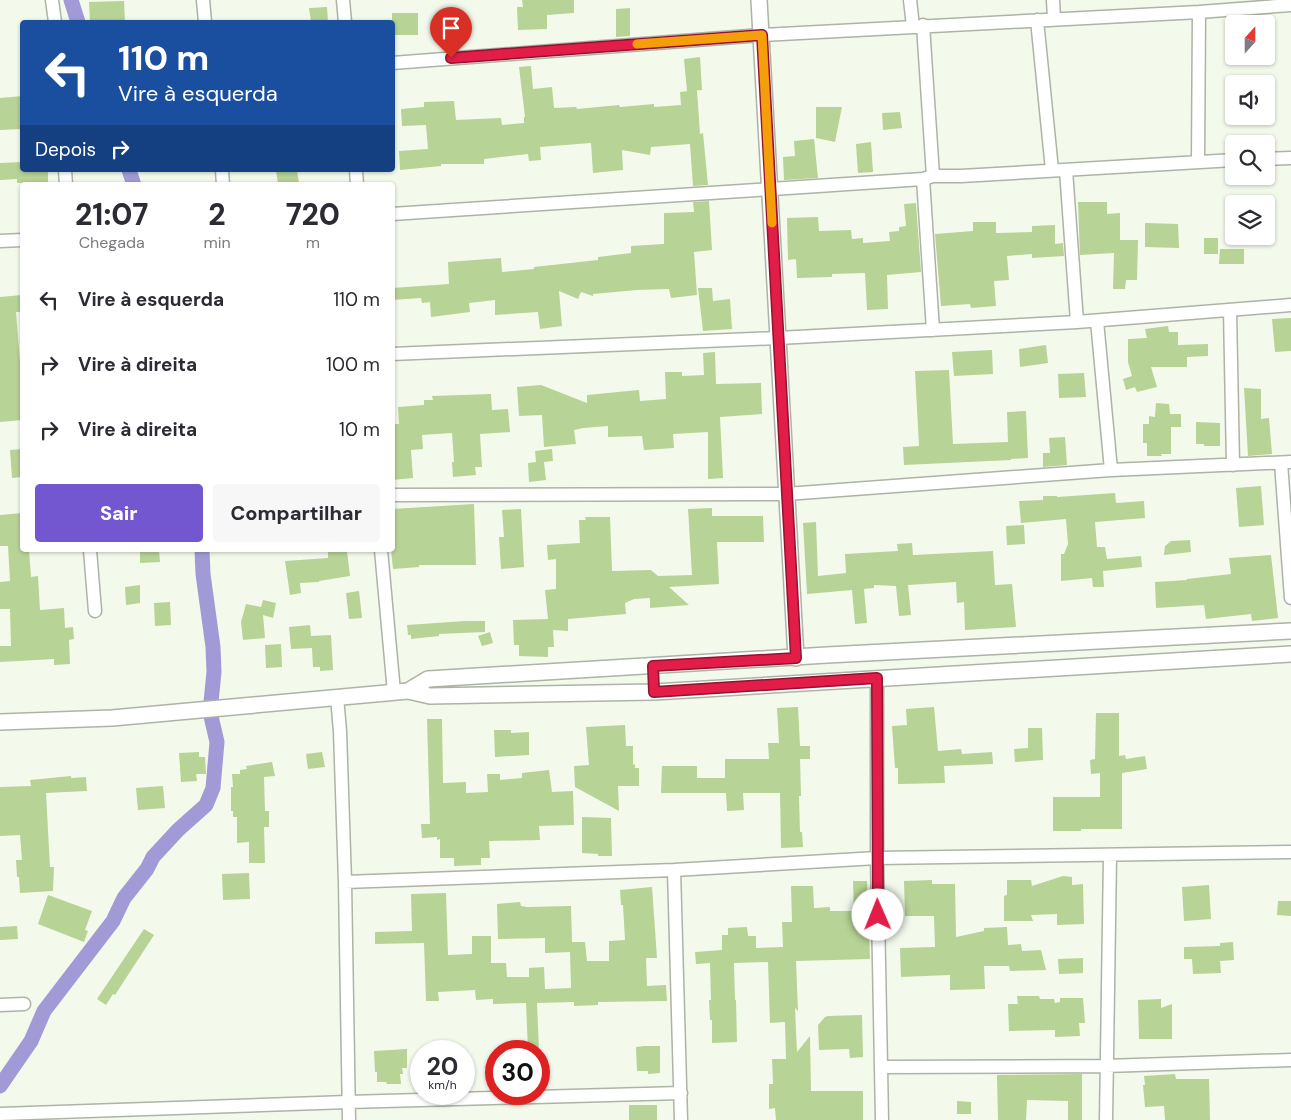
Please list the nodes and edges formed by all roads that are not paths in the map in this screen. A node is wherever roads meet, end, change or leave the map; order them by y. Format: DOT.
graph roads {
  1 [pos="52,0"];
  2 [pos="203,0"];
  3 [pos="343,0"];
  4 [pos="759,0"];
  5 [pos="910,0"];
  6 [pos="1053,0"];
  7 [pos="1291,5"];
  8 [pos="1178,6"];
  9 [pos="1199,12"];
  10 [pos="1054,19"];
  11 [pos="55,20"];
  12 [pos="206,20"];
  13 [pos="345,20"];
  14 [pos="1037,20"];
  15 [pos="918,26"];
  16 [pos="762,35"];
  17 [pos="395,62"];
  18 [pos="1291,158"];
  19 [pos="1275,159"];
  20 [pos="1225,160"];
  21 [pos="1198,161"];
  22 [pos="1052,170"];
  23 [pos="1066,170"];
  24 [pos="928,177"];
  25 [pos="770,188"];
  26 [pos="395,214"];
  27 [pos="20,240"];
  28 [pos="0,241"];
  29 [pos="1291,305"];
  30 [pos="1230,310"];
  31 [pos="1097,321"];
  32 [pos="1077,322"];
  33 [pos="933,330"];
  34 [pos="778,338"];
  35 [pos="395,354"];
  36 [pos="1286,463"];
  37 [pos="1233,465"];
  38 [pos="1111,470"];
  39 [pos="786,494"];
  40 [pos="395,495"];
  41 [pos="90,552"];
  42 [pos="380,552"];
  43 [pos="1291,598"];
  44 [pos="95,611"];
  45 [pos="1291,631"];
  46 [pos="1291,654"];
  47 [pos="827,656"];
  48 [pos="796,658"];
  49 [pos="653,666"];
  50 [pos="877,678"];
  51 [pos="830,681"];
  52 [pos="401,692"];
  53 [pos="654,692"];
  54 [pos="337,697"];
  55 [pos="0,722"];
  56 [pos="1291,852"];
  57 [pos="1110,856"];
  58 [pos="877,858"];
  59 [pos="674,870"];
  60 [pos="344,882"];
  61 [pos="24,1004"];
  62 [pos="0,1005"];
  63 [pos="1291,1060"];
  64 [pos="1106,1066"];
  65 [pos="881,1067"];
  66 [pos="681,1094"];
  67 [pos="348,1102"];
  68 [pos="0,1114"];
  69 [pos="349,1120"];
  70 [pos="681,1120"];
  71 [pos="882,1120"];
  72 [pos="1106,1120"];
  1 -- 11 [label="street"];
  2 -- 12 [label="street"];
  3 -- 13 [label="street"];
  4 -- 16 [label="street"];
  5 -- 15 [label="street"];
  6 -- 10 [label="street"];
  7 -- 9 [label="street"];
  8 -- 9 [label="street"];
  8 -- 10 [label="street"];
  9 -- 21 [label="street"];
  10 -- 14 [label="street"];
  14 -- 15 [label="street"];
  14 -- 22 [label="street"];
  15 -- 16 [label="street"];
  15 -- 24 [label="street"];
  16 -- 17 [label="street"];
  16 -- 25 [label="street"];
  18 -- 19 [label="street"];
  20 -- 21 [label="street"];
  21 -- 23 [label="street"];
  22 -- 23 [label="street"];
  22 -- 24 [label="street"];
  23 -- 32 [label="street"];
  24 -- 25 [label="street"];
  24 -- 33 [label="street"];
  25 -- 26 [label="street"];
  25 -- 34 [label="street"];
  27 -- 28 [label="street"];
  29 -- 30 [label="street"];
  30 -- 31 [label="street"];
  30 -- 37 [label="street"];
  31 -- 32 [label="street"];
  31 -- 38 [label="street"];
  32 -- 33 [label="street"];
  33 -- 34 [label="street"];
  34 -- 35 [label="street"];
  34 -- 39 [label="street"];
  36 -- 37 [label="street"];
  36 -- 43 [label="street"];
  37 -- 38 [label="street"];
  38 -- 39 [label="street"];
  39 -- 40 [label="street"];
  39 -- 48 [label="street"];
  41 -- 44 [label="street"];
  42 -- 52 [label="street"];
  45 -- 47 [label="street"];
  46 -- 50 [label="street"];
  47 -- 48 [label="street"];
  47 -- 51 [label="street"];
  48 -- 49 [label="street"];
  49 -- 52 [label="street"];
  49 -- 53 [label="street"];
  50 -- 51 [label="street"];
  50 -- 58 [label="street"];
  51 -- 53 [label="street"];
  52 -- 53 [label="street"];
  52 -- 54 [label="street"];
  54 -- 55 [label="street"];
  54 -- 60 [label="street"];
  56 -- 57 [label="street"];
  57 -- 58 [label="street"];
  57 -- 64 [label="street"];
  58 -- 59 [label="street"];
  58 -- 65 [label="street"];
  59 -- 60 [label="street"];
  59 -- 66 [label="street"];
  60 -- 67 [label="street"];
  61 -- 62 [label="street"];
  63 -- 64 [label="street"];
  64 -- 65 [label="street"];
  64 -- 72 [label="street"];
  65 -- 71 [label="street"];
  66 -- 67 [label="street"];
  66 -- 70 [label="street"];
  67 -- 68 [label="street"];
  67 -- 69 [label="street"];
}
